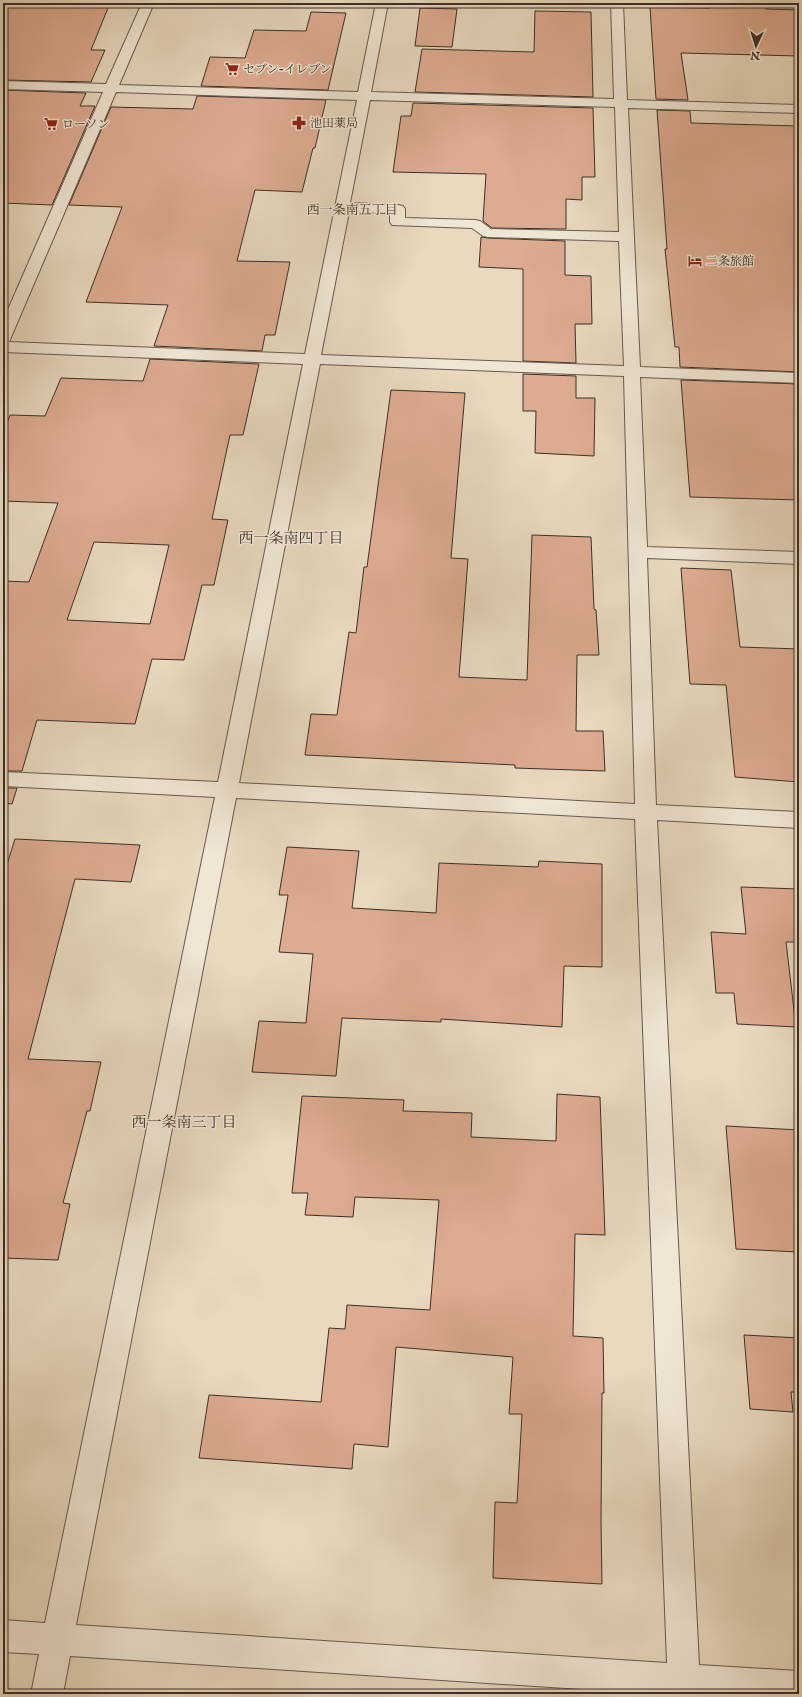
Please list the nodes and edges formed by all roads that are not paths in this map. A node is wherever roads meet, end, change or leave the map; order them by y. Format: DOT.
graph roads {
  1 [pos="148,3"];
  2 [pos="382,3"];
  3 [pos="617,3"];
  4 [pos="3,85"];
  5 [pos="111,88"];
  6 [pos="363,96"];
  7 [pos="621,104"];
  8 [pos="799,109"];
  9 [pos="343,207"];
  10 [pos="626,237"];
  11 [pos="3,339"];
  12 [pos="3,347"];
  13 [pos="312,360"];
  14 [pos="632,372"];
  15 [pos="799,378"];
  16 [pos="638,552"];
  17 [pos="799,558"];
  18 [pos="3,779"];
  19 [pos="227,790"];
  20 [pos="646,813"];
  21 [pos="799,820"];
  22 [pos="3,1636"];
  23 [pos="58,1640"];
  24 [pos="683,1687"];
  25 [pos="799,1687"];
  26 [pos="47,1694"];
  1 -- 5 [label="street"];
  2 -- 6 [label="street"];
  3 -- 7 [label="street"];
  4 -- 5 [label="street"];
  5 -- 6 [label="street"];
  5 -- 11 [label="street"];
  6 -- 7 [label="street"];
  6 -- 9 [label="street"];
  7 -- 8 [label="street"];
  7 -- 10 [label="street"];
  9 -- 10 [label="street"];
  9 -- 13 [label="street"];
  10 -- 14 [label="street"];
  12 -- 13 [label="street"];
  13 -- 14 [label="street"];
  13 -- 19 [label="street"];
  14 -- 15 [label="street"];
  14 -- 16 [label="street"];
  16 -- 17 [label="street"];
  16 -- 20 [label="street"];
  18 -- 19 [label="street"];
  19 -- 20 [label="street"];
  19 -- 23 [label="street"];
  20 -- 21 [label="street"];
  20 -- 24 [label="street"];
  22 -- 23 [label="street"];
  23 -- 24 [label="street"];
  23 -- 26 [label="street"];
  24 -- 25 [label="street"];
}
